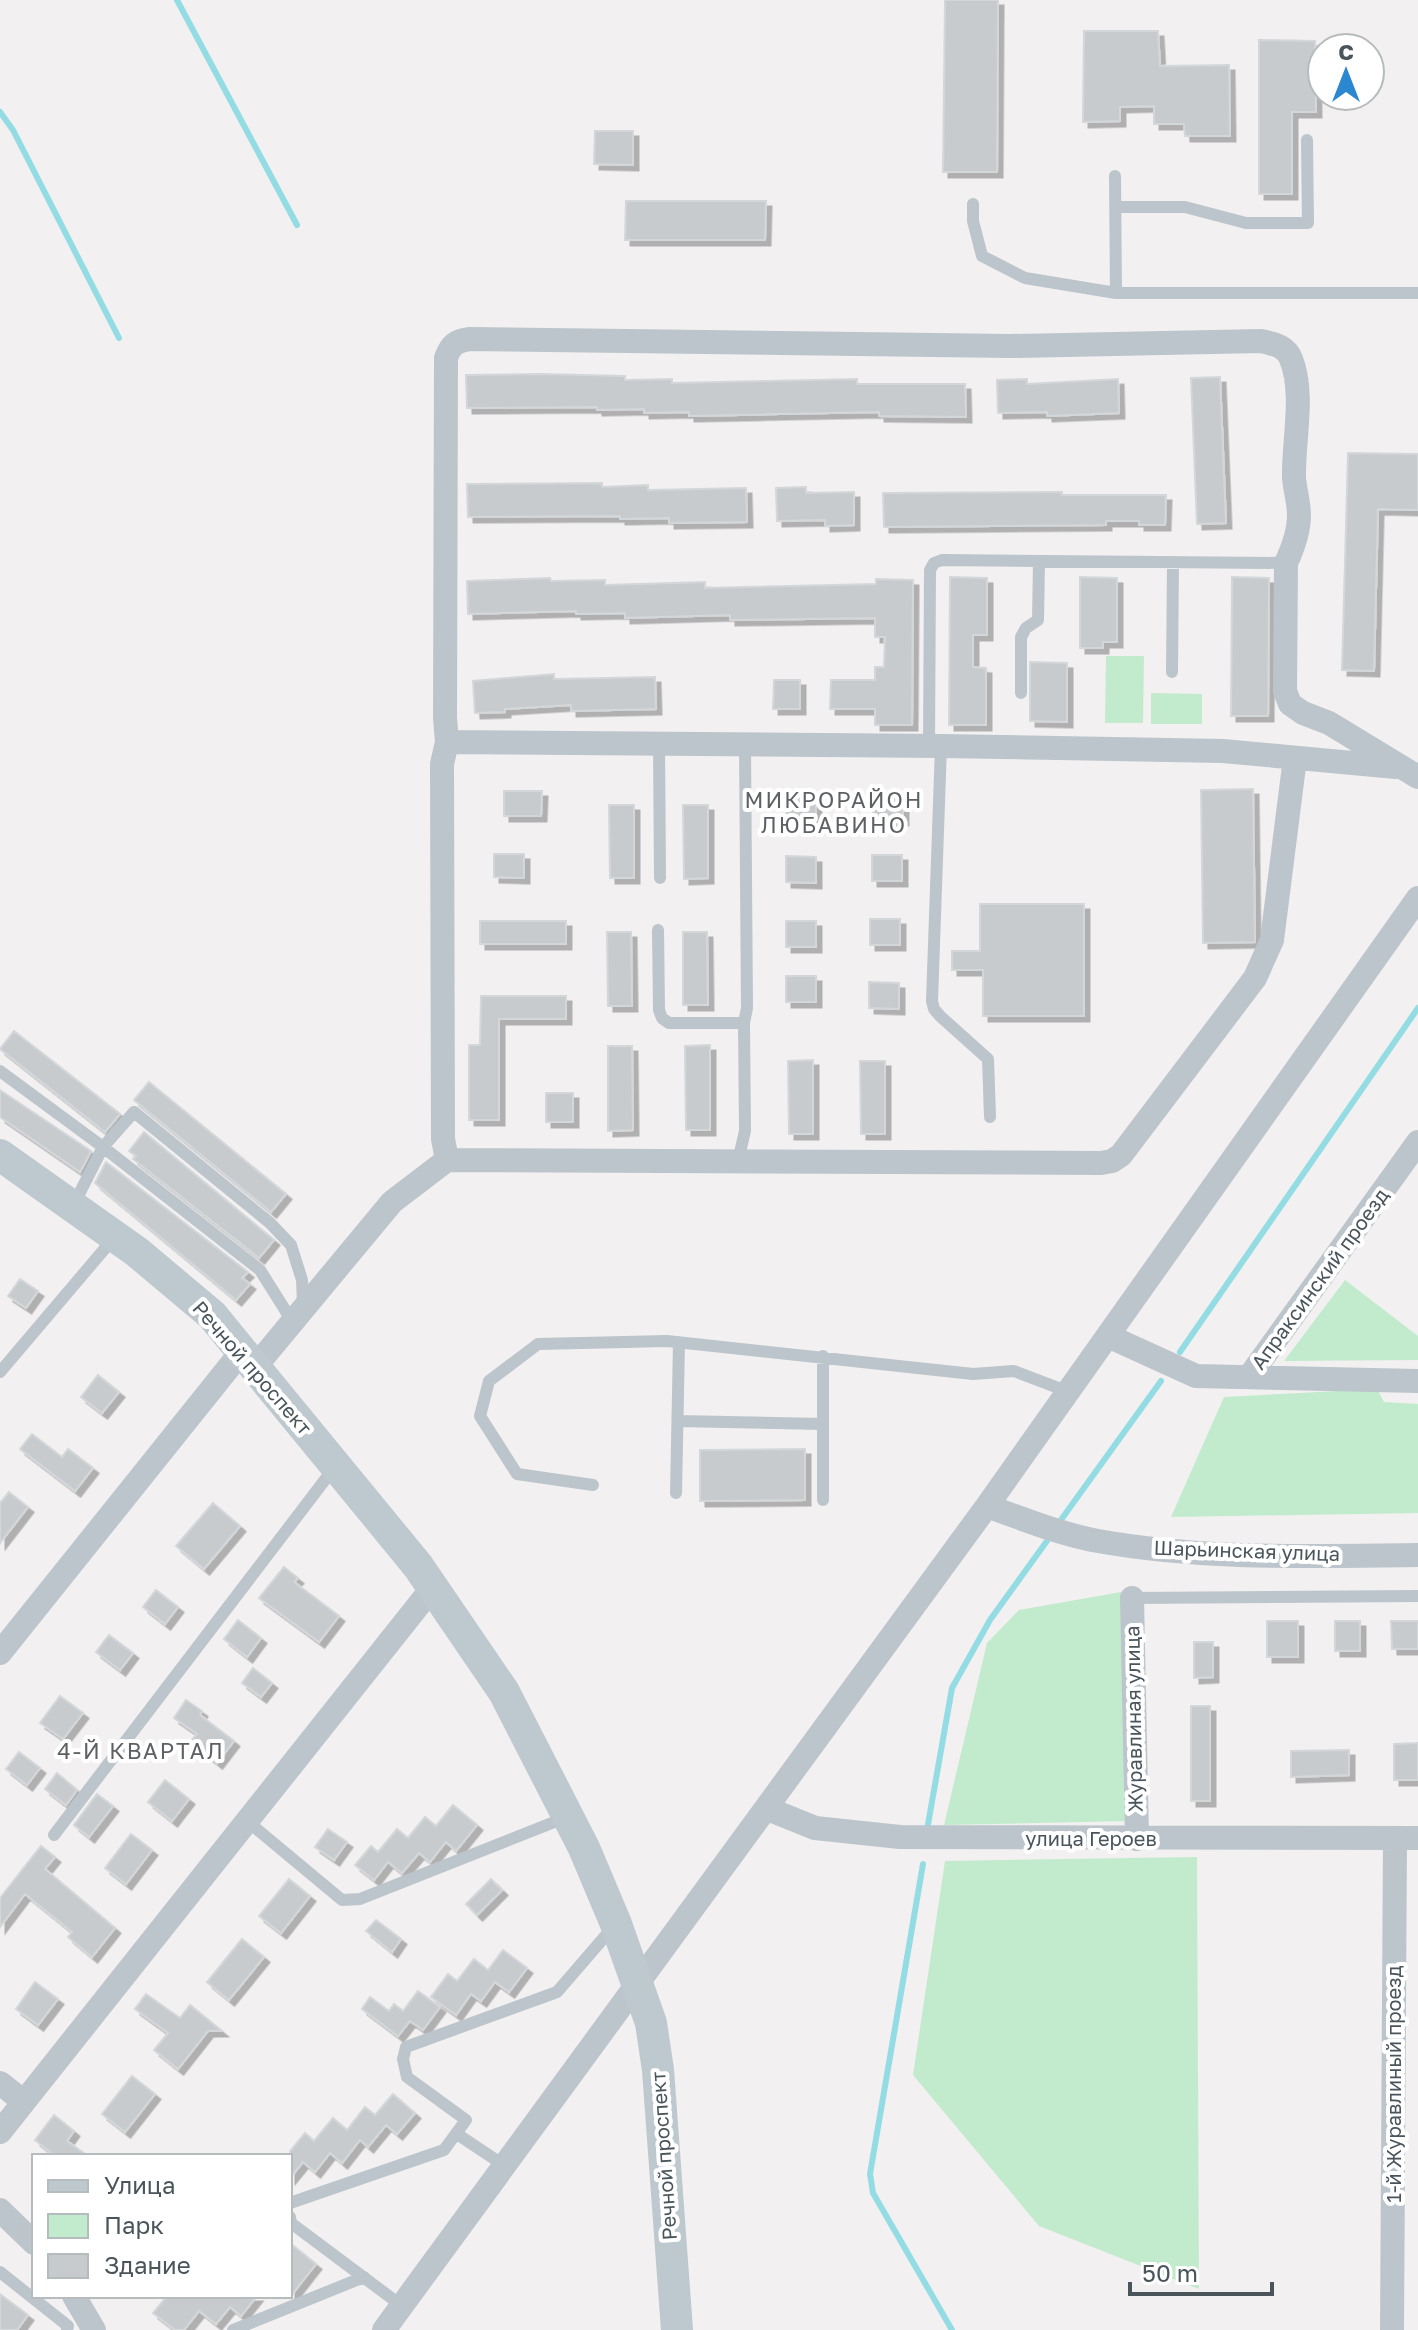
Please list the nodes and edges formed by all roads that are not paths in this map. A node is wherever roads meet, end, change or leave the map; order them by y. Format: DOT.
graph roads {
  1 [pos="1307,140"];
  2 [pos="1115,176"];
  3 [pos="973,204"];
  4 [pos="1116,207"];
  5 [pos="1116,293"];
  6 [pos="1418,293"];
  7 [pos="1039,561"];
  8 [pos="1173,562"];
  9 [pos="1286,563"];
  10 [pos="1172,672"];
  11 [pos="1021,693"];
  12 [pos="447,742"];
  13 [pos="659,744"];
  14 [pos="745,745"];
  15 [pos="935,746"];
  16 [pos="1295,758"];
  17 [pos="1410,772"];
  18 [pos="660,878"];
  19 [pos="1418,898"];
  20 [pos="658,930"];
  21 [pos="744,1023"];
  22 [pos="0,1071"];
  23 [pos="990,1117"];
  24 [pos="1418,1142"];
  25 [pos="103,1147"];
  26 [pos="0,1155"];
  27 [pos="447,1160"];
  28 [pos="738,1161"];
  29 [pos="72,1206"];
  30 [pos="115,1236"];
  31 [pos="298,1315"];
  32 [pos="1108,1336"];
  33 [pos="679,1343"];
  34 [pos="823,1356"];
  35 [pos="248,1359"];
  36 [pos="0,1372"];
  37 [pos="1249,1377"];
  38 [pos="1418,1381"];
  39 [pos="1069,1392"];
  40 [pos="678,1421"];
  41 [pos="823,1424"];
  42 [pos="336,1465"];
  43 [pos="593,1485"];
  44 [pos="676,1493"];
  45 [pos="823,1500"];
  46 [pos="987,1506"];
  47 [pos="1418,1555"];
  48 [pos="433,1587"];
  49 [pos="1418,1596"];
  50 [pos="1132,1598"];
  51 [pos="0,1653"];
  52 [pos="768,1809"];
  53 [pos="568,1816"];
  54 [pos="247,1821"];
  55 [pos="54,1835"];
  56 [pos="1407,1838"];
  57 [pos="1137,1839"];
  58 [pos="616,1924"];
  59 [pos="639,1984"];
  60 [pos="0,2083"];
  61 [pos="24,2102"];
  62 [pos="0,2132"];
  63 [pos="457,2134"];
  64 [pos="505,2166"];
  65 [pos="292,2202"];
  66 [pos="0,2210"];
  67 [pos="292,2224"];
  68 [pos="32,2241"];
  69 [pos="0,2272"];
  70 [pos="364,2277"];
  71 [pos="32,2297"];
  72 [pos="33,2298"];
  73 [pos="75,2298"];
  74 [pos="402,2306"];
  75 [pos="67,2330"];
  76 [pos="94,2330"];
  77 [pos="233,2330"];
  78 [pos="384,2330"];
  79 [pos="677,2330"];
  80 [pos="1392,2330"];
  1 -- 4 [label="lane"];
  2 -- 4 [label="lane"];
  3 -- 5 [label="lane"];
  4 -- 5 [label="lane"];
  5 -- 6 [label="lane"];
  7 -- 8 [label="lane"];
  7 -- 11 [label="lane"];
  7 -- 15 [label="lane"];
  8 -- 9 [label="lane"];
  8 -- 10 [label="lane"];
  9 -- 12 [label="street"];
  9 -- 17 [label="street"];
  12 -- 13 [label="street"];
  12 -- 27 [label="street"];
  13 -- 14 [label="street"];
  13 -- 18 [label="lane"];
  14 -- 15 [label="street"];
  14 -- 21 [label="lane"];
  15 -- 16 [label="street"];
  15 -- 23 [label="lane"];
  16 -- 17 [label="street"];
  16 -- 28 [label="street"];
  19 -- 32 [label="street"];
  20 -- 21 [label="lane"];
  21 -- 28 [label="lane"];
  22 -- 25 [label="lane"];
  24 -- 37 [label="street, Апраксинский проезд"];
  25 -- 29 [label="lane"];
  25 -- 31 [label="lane"];
  25 -- 31 [label="lane"];
  26 -- 29 [label="street, Речной проспект"];
  27 -- 28 [label="street"];
  27 -- 31 [label="street"];
  29 -- 30 [label="street, Речной проспект"];
  30 -- 35 [label="street, Речной проспект"];
  30 -- 36 [label="lane"];
  31 -- 35 [label="street"];
  32 -- 37 [label="street"];
  32 -- 39 [label="street"];
  33 -- 34 [label="lane"];
  33 -- 40 [label="lane"];
  33 -- 43 [label="lane"];
  34 -- 39 [label="lane"];
  34 -- 41 [label="lane"];
  35 -- 42 [label="street, Речной проспект"];
  35 -- 51 [label="street"];
  37 -- 38 [label="street"];
  39 -- 46 [label="street"];
  40 -- 41 [label="lane"];
  40 -- 44 [label="lane"];
  41 -- 45 [label="lane"];
  42 -- 48 [label="street, Речной проспект"];
  42 -- 55 [label="lane"];
  46 -- 47 [label="street, Шарьинская улица"];
  46 -- 52 [label="street"];
  48 -- 53 [label="street, Речной проспект"];
  48 -- 54 [label="street"];
  49 -- 50 [label="lane"];
  50 -- 57 [label="street, Журавлиная улица"];
  52 -- 57 [label="street, улица Героев"];
  52 -- 59 [label="street"];
  53 -- 54 [label="lane"];
  53 -- 58 [label="street, Речной проспект"];
  54 -- 61 [label="street"];
  56 -- 57 [label="street, улица Героев"];
  56 -- 80 [label="street, 1-й Журавлиный проезд"];
  58 -- 59 [label="street, Речной проспект"];
  58 -- 63 [label="lane"];
  59 -- 64 [label="street"];
  59 -- 79 [label="street, Речной проспект"];
  60 -- 61 [label="street"];
  61 -- 62 [label="street"];
  63 -- 64 [label="lane"];
  63 -- 65 [label="lane"];
  64 -- 74 [label="street"];
  66 -- 68 [label="street"];
  67 -- 70 [label="lane"];
  69 -- 71 [label="lane"];
  70 -- 74 [label="lane"];
  70 -- 77 [label="lane"];
  72 -- 75 [label="lane"];
  73 -- 76 [label="street"];
  74 -- 78 [label="street"];
}
